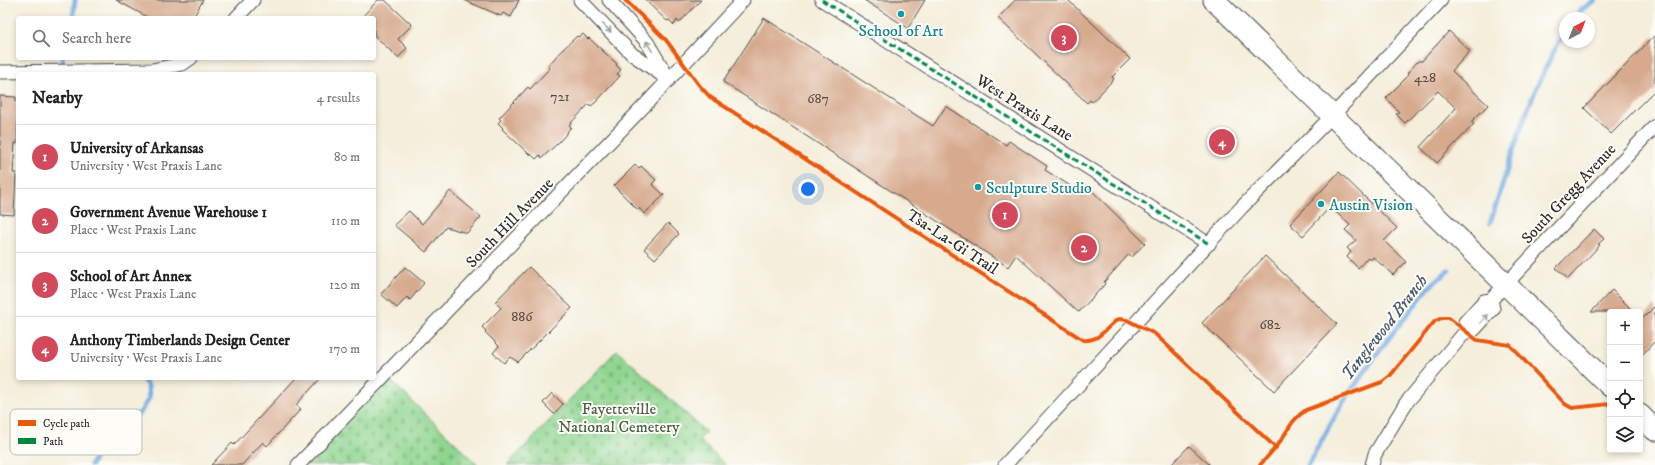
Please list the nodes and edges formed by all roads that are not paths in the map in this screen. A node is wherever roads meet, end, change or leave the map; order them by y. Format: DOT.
graph roads {
  1 [pos="253,0"];
  2 [pos="580,0"];
  3 [pos="609,0"];
  4 [pos="743,0"];
  5 [pos="822,0"];
  6 [pos="1214,0"];
  7 [pos="1441,0"];
  8 [pos="238,16"];
  9 [pos="187,60"];
  10 [pos="0,72"];
  11 [pos="16,72"];
  12 [pos="19,72"];
  13 [pos="669,80"];
  14 [pos="1333,116"];
  15 [pos="1655,126"];
  16 [pos="1209,244"];
  17 [pos="1506,283"];
  18 [pos="1607,383"];
  19 [pos="1641,417"];
  20 [pos="1655,430"];
  21 [pos="298,465"];
  22 [pos="1005,465"];
  23 [pos="1372,465"];
  1 -- 8 [label="street"];
  2 -- 13 [label="street, one-way"];
  13 -- 3 [label="street, one-way"];
  4 -- 13 [label="street, South Hill Avenue"];
  5 -- 16 [label="street, West Praxis Lane"];
  6 -- 14 [label="main road"];
  7 -- 14 [label="street"];
  9 -- 12 [label="street"];
  10 -- 11 [label="street"];
  13 -- 21 [label="street, South Hill Avenue"];
  14 -- 16 [label="street"];
  14 -- 17 [label="main road"];
  15 -- 17 [label="street, South Gregg Avenue"];
  16 -- 22 [label="street"];
  17 -- 18 [label="main road"];
  17 -- 23 [label="street, South Gregg Avenue"];
  19 -- 20 [label="main road"];
}
